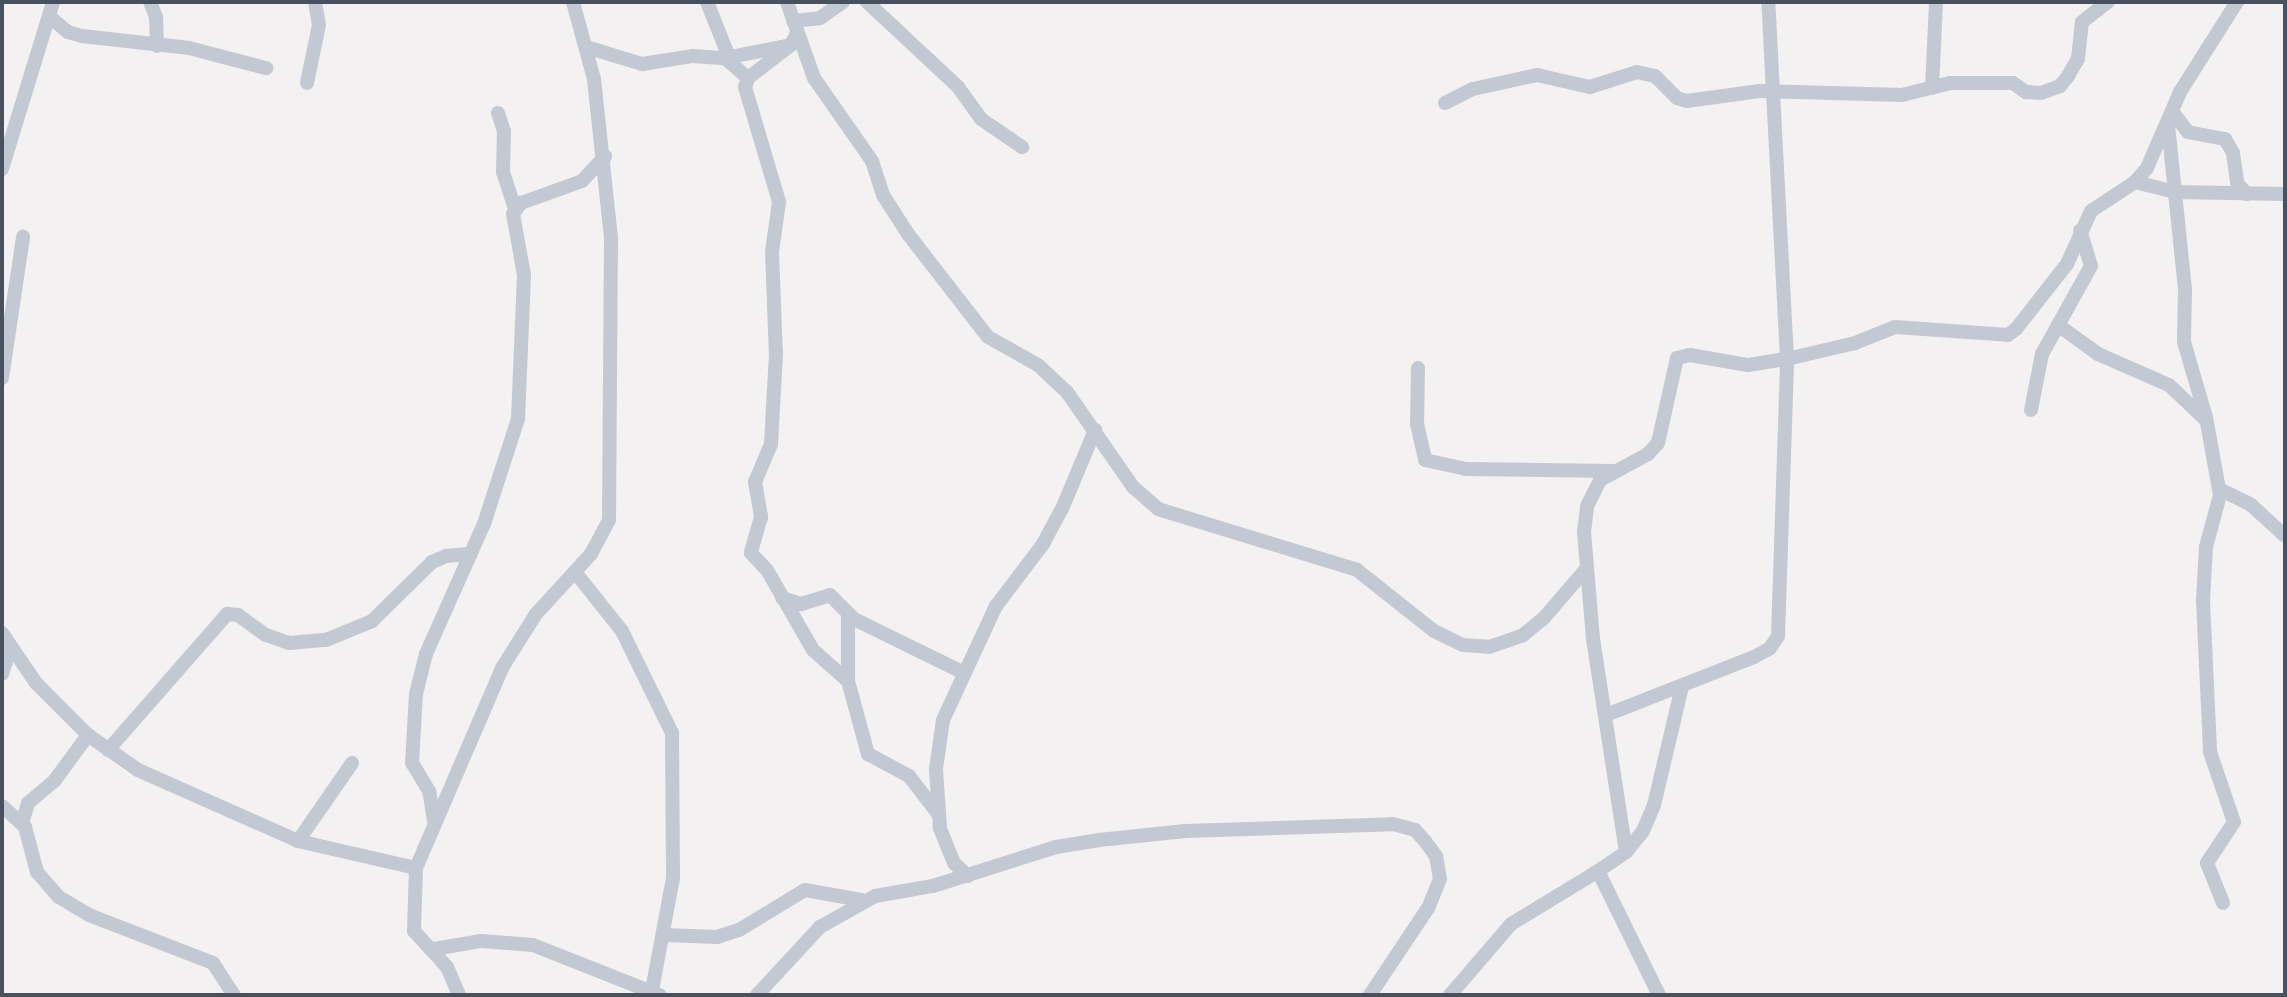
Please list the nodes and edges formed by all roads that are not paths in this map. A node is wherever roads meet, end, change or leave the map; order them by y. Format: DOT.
graph roads {
  1 [pos="53,2"];
  2 [pos="150,2"];
  3 [pos="315,2"];
  4 [pos="573,2"];
  5 [pos="708,2"];
  6 [pos="787,2"];
  7 [pos="843,2"];
  8 [pos="867,2"];
  9 [pos="1769,2"];
  10 [pos="1936,2"];
  11 [pos="2108,2"];
  12 [pos="2237,2"];
  13 [pos="50,17"];
  14 [pos="794,33"];
  15 [pos="158,46"];
  16 [pos="586,47"];
  17 [pos="727,57"];
  18 [pos="266,68"];
  19 [pos="748,78"];
  20 [pos="307,83"];
  21 [pos="1932,88"];
  22 [pos="1772,92"];
  23 [pos="1445,103"];
  24 [pos="499,113"];
  25 [pos="2170,115"];
  26 [pos="1021,147"];
  27 [pos="605,156"];
  28 [pos="2,169"];
  29 [pos="2135,182"];
  30 [pos="2175,192"];
  31 [pos="2247,194"];
  32 [pos="2285,194"];
  33 [pos="515,208"];
  34 [pos="2080,231"];
  35 [pos="23,237"];
  36 [pos="2058,325"];
  37 [pos="1787,359"];
  38 [pos="1418,368"];
  39 [pos="2,379"];
  40 [pos="2031,410"];
  41 [pos="2207,421"];
  42 [pos="1095,430"];
  43 [pos="1613,471"];
  44 [pos="2220,489"];
  45 [pos="2285,536"];
  46 [pos="471,554"];
  47 [pos="1586,569"];
  48 [pos="575,572"];
  49 [pos="782,598"];
  50 [pos="848,614"];
  51 [pos="2,634"];
  52 [pos="10,650"];
  53 [pos="964,673"];
  54 [pos="2,674"];
  55 [pos="848,681"];
  56 [pos="1682,687"];
  57 [pos="1606,715"];
  58 [pos="88,735"];
  59 [pos="108,750"];
  60 [pos="352,762"];
  61 [pos="2,806"];
  62 [pos="939,815"];
  63 [pos="434,822"];
  64 [pos="22,823"];
  65 [pos="298,841"];
  66 [pos="1626,852"];
  67 [pos="416,868"];
  68 [pos="1598,871"];
  69 [pos="968,876"];
  70 [pos="861,900"];
  71 [pos="2223,903"];
  72 [pos="664,935"];
  73 [pos="434,949"];
  74 [pos="234,995"];
  75 [pos="459,995"];
  76 [pos="655,995"];
  77 [pos="757,995"];
  78 [pos="1370,995"];
  79 [pos="1450,995"];
  80 [pos="1659,995"];
  1 -- 13 [label="street"];
  2 -- 15 [label="street"];
  3 -- 20 [label="street"];
  4 -- 16 [label="street"];
  5 -- 17 [label="street"];
  6 -- 14 [label="street"];
  7 -- 14 [label="street"];
  8 -- 26 [label="street"];
  9 -- 22 [label="street"];
  10 -- 21 [label="street"];
  11 -- 21 [label="street"];
  12 -- 25 [label="street"];
  13 -- 15 [label="street"];
  13 -- 28 [label="street"];
  14 -- 17 [label="street"];
  14 -- 19 [label="street"];
  14 -- 42 [label="street"];
  15 -- 18 [label="street"];
  16 -- 17 [label="street"];
  16 -- 27 [label="street"];
  17 -- 19 [label="street"];
  19 -- 49 [label="street"];
  21 -- 22 [label="street"];
  22 -- 23 [label="street"];
  22 -- 37 [label="street"];
  24 -- 33 [label="street"];
  25 -- 29 [label="street"];
  25 -- 30 [label="street"];
  25 -- 31 [label="street"];
  27 -- 33 [label="street"];
  27 -- 48 [label="street"];
  29 -- 30 [label="street"];
  29 -- 34 [label="street"];
  30 -- 31 [label="street"];
  30 -- 41 [label="street"];
  31 -- 32 [label="street"];
  33 -- 46 [label="street"];
  34 -- 36 [label="street"];
  34 -- 37 [label="street"];
  35 -- 39 [label="street"];
  36 -- 40 [label="street"];
  36 -- 41 [label="street"];
  37 -- 43 [label="street"];
  37 -- 56 [label="street"];
  38 -- 43 [label="street"];
  41 -- 44 [label="street"];
  42 -- 47 [label="street"];
  42 -- 53 [label="street"];
  43 -- 47 [label="street"];
  44 -- 45 [label="street"];
  44 -- 71 [label="street"];
  46 -- 59 [label="street"];
  46 -- 63 [label="street"];
  47 -- 57 [label="street"];
  48 -- 63 [label="street"];
  48 -- 72 [label="street"];
  49 -- 50 [label="street"];
  49 -- 55 [label="street"];
  50 -- 53 [label="street"];
  50 -- 55 [label="street"];
  51 -- 52 [label="street"];
  52 -- 54 [label="street"];
  52 -- 58 [label="street"];
  53 -- 62 [label="street"];
  55 -- 62 [label="street"];
  56 -- 57 [label="street"];
  56 -- 66 [label="street"];
  57 -- 66 [label="street"];
  58 -- 59 [label="street"];
  58 -- 64 [label="street"];
  59 -- 65 [label="street"];
  60 -- 65 [label="street"];
  61 -- 64 [label="street"];
  62 -- 69 [label="street"];
  63 -- 67 [label="street"];
  64 -- 74 [label="street"];
  65 -- 67 [label="street"];
  66 -- 68 [label="street"];
  67 -- 73 [label="street"];
  68 -- 79 [label="street"];
  68 -- 80 [label="street"];
  69 -- 70 [label="street"];
  69 -- 78 [label="street"];
  70 -- 72 [label="street"];
  70 -- 77 [label="street"];
  72 -- 76 [label="street"];
  73 -- 75 [label="street"];
  73 -- 76 [label="street"];
}
